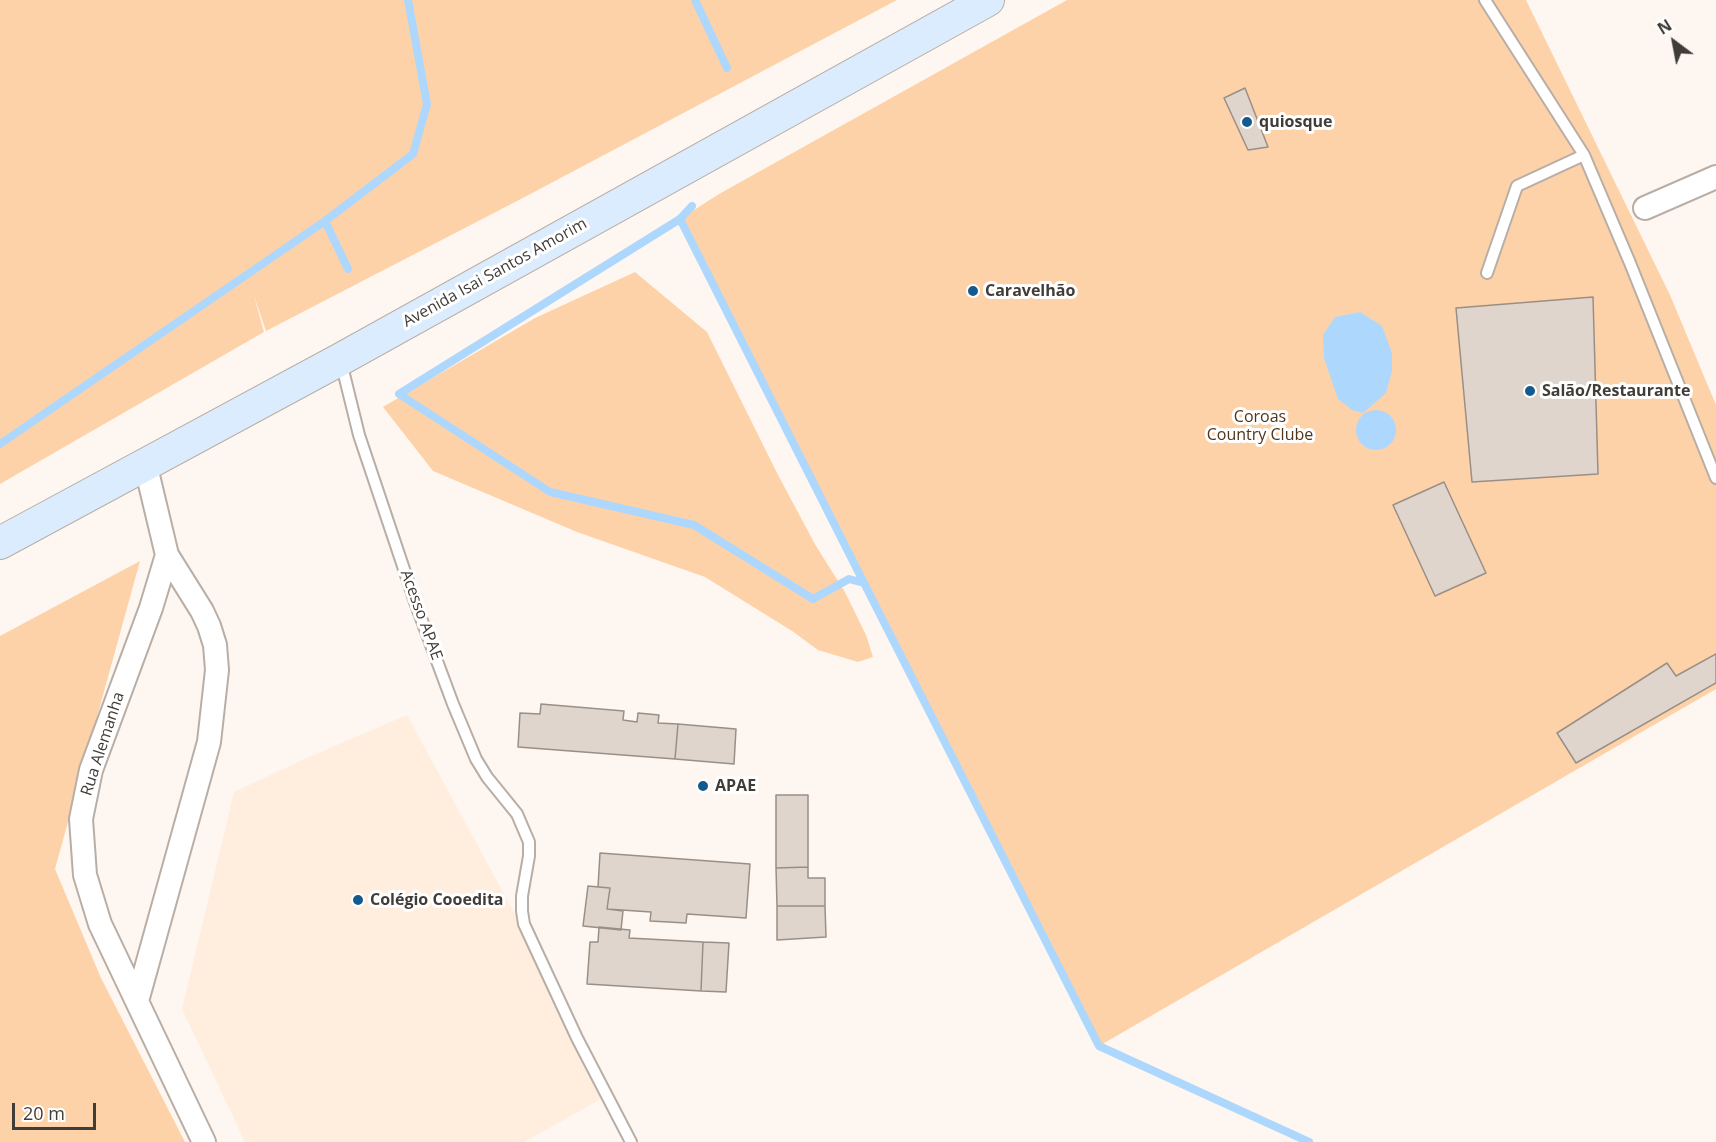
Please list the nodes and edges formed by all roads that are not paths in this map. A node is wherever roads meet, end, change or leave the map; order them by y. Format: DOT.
graph roads {
  1 [pos="988,0"];
  2 [pos="1485,0"];
  3 [pos="1584,155"];
  4 [pos="1716,177"];
  5 [pos="1645,208"];
  6 [pos="1487,273"];
  7 [pos="340,359"];
  8 [pos="145,463"];
  9 [pos="1716,478"];
  10 [pos="0,543"];
  11 [pos="167,555"];
  12 [pos="137,1001"];
  13 [pos="204,1142"];
  14 [pos="631,1142"];
  1 -- 7 [label="main road, Avenida Isai Santos Amorim"];
  2 -- 3 [label="lane"];
  3 -- 6 [label="lane"];
  3 -- 9 [label="lane"];
  4 -- 5 [label="street"];
  7 -- 8 [label="main road, Avenida Isai Santos Amorim"];
  7 -- 14 [label="lane, Acesso APAE"];
  8 -- 10 [label="main road, Avenida Isai Santos Amorim"];
  8 -- 11 [label="street, Rua Alemanha"];
  11 -- 12 [label="street, Rua Alemanha"];
  11 -- 12 [label="street, Rua Alemanha"];
  12 -- 13 [label="street, Rua Alemanha"];
}
